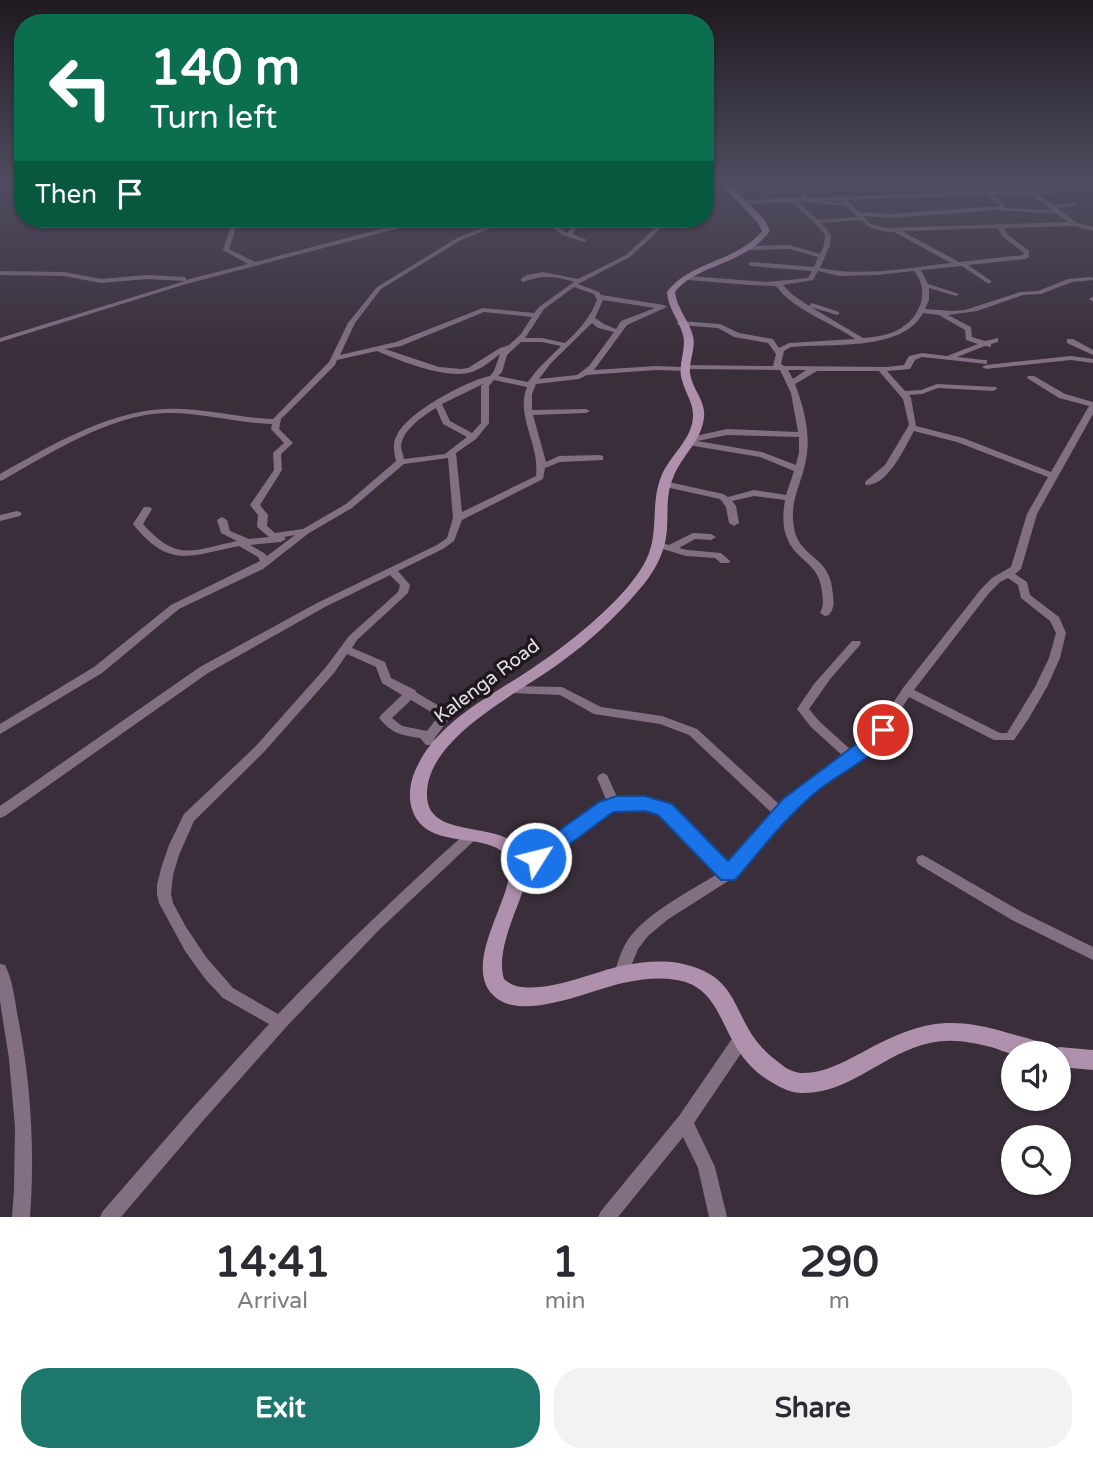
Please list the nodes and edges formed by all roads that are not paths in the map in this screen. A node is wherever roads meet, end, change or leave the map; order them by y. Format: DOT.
graph roads {
  1 [pos="229,240"];
  2 [pos="347,240"];
  3 [pos="458,240"];
  4 [pos="646,240"];
  5 [pos="759,240"];
  6 [pos="829,240"];
  7 [pos="913,240"];
  8 [pos="1010,240"];
  9 [pos="747,255"];
  10 [pos="821,256"];
  11 [pos="256,265"];
  12 [pos="961,265"];
  13 [pos="817,269"];
  14 [pos="916,269"];
  15 [pos="0,272"];
  16 [pos="688,278"];
  17 [pos="200,279"];
  18 [pos="1091,279"];
  19 [pos="523,280"];
  20 [pos="764,282"];
  21 [pos="777,282"];
  22 [pos="989,282"];
  23 [pos="576,283"];
  24 [pos="925,285"];
  25 [pos="956,294"];
  26 [pos="600,297"];
  27 [pos="802,303"];
  28 [pos="668,308"];
  29 [pos="922,311"];
  30 [pos="837,313"];
  31 [pos="940,314"];
  32 [pos="534,315"];
  33 [pos="592,318"];
  34 [pos="681,323"];
  35 [pos="617,331"];
  36 [pos="0,340"];
  37 [pos="862,341"];
  38 [pos="1070,341"];
  39 [pos="516,343"];
  40 [pos="566,345"];
  41 [pos="377,349"];
  42 [pos="779,353"];
  43 [pos="1093,353"];
  44 [pos="335,358"];
  45 [pos="942,358"];
  46 [pos="484,361"];
  47 [pos="1093,361"];
  48 [pos="500,365"];
  49 [pos="779,366"];
  50 [pos="817,367"];
  51 [pos="685,368"];
  52 [pos="881,369"];
  53 [pos="586,373"];
  54 [pos="494,377"];
  55 [pos="1031,378"];
  56 [pos="792,383"];
  57 [pos="531,384"];
  58 [pos="993,389"];
  59 [pos="903,393"];
  60 [pos="438,403"];
  61 [pos="1093,406"];
  62 [pos="586,411"];
  63 [pos="527,413"];
  64 [pos="275,422"];
  65 [pos="913,428"];
  66 [pos="802,435"];
  67 [pos="472,437"];
  68 [pos="689,440"];
  69 [pos="452,453"];
  70 [pos="564,458"];
  71 [pos="600,458"];
  72 [pos="401,462"];
  73 [pos="541,467"];
  74 [pos="584,467"];
  75 [pos="798,468"];
  76 [pos="1053,476"];
  77 [pos="0,478"];
  78 [pos="869,483"];
  79 [pos="664,484"];
  80 [pos="788,498"];
  81 [pos="727,500"];
  82 [pos="147,509"];
  83 [pos="17,514"];
  84 [pos="458,517"];
  85 [pos="0,518"];
  86 [pos="222,520"];
  87 [pos="734,523"];
  88 [pos="306,531"];
  89 [pos="711,537"];
  90 [pos="293,541"];
  91 [pos="242,542"];
  92 [pos="666,546"];
  93 [pos="725,561"];
  94 [pos="266,562"];
  95 [pos="391,570"];
  96 [pos="1008,573"];
  97 [pos="825,613"];
  98 [pos="856,643"];
  99 [pos="345,649"];
  100 [pos="511,689"];
  101 [pos="907,691"];
  102 [pos="411,693"];
  103 [pos="0,730"];
  104 [pos="429,737"];
  105 [pos="431,756"];
  106 [pos="852,758"];
  107 [pos="603,778"];
  108 [pos="614,804"];
  109 [pos="0,813"];
  110 [pos="781,814"];
  111 [pos="471,837"];
  112 [pos="923,860"];
  113 [pos="518,868"];
  114 [pos="728,874"];
  115 [pos="1093,954"];
  116 [pos="0,970"];
  117 [pos="620,976"];
  118 [pos="280,1023"];
  119 [pos="742,1038"];
  120 [pos="1001,1043"];
  121 [pos="1071,1058"];
  122 [pos="1093,1060"];
  123 [pos="685,1122"];
  124 [pos="21,1217"];
  125 [pos="109,1217"];
  126 [pos="607,1217"];
  127 [pos="718,1217"];
  1 -- 11 [label="street"];
  2 -- 11 [label="street"];
  3 -- 44 [label="street"];
  4 -- 23 [label="street"];
  5 -- 9 [label="main road"];
  6 -- 10 [label="street"];
  7 -- 12 [label="street"];
  8 -- 12 [label="street"];
  9 -- 10 [label="street"];
  9 -- 13 [label="street"];
  9 -- 16 [label="main road"];
  9 -- 20 [label="street"];
  10 -- 13 [label="street"];
  11 -- 17 [label="street"];
  12 -- 14 [label="street"];
  12 -- 22 [label="street"];
  13 -- 14 [label="street"];
  13 -- 21 [label="street"];
  14 -- 24 [label="street"];
  15 -- 17 [label="street"];
  16 -- 20 [label="street"];
  16 -- 28 [label="main road"];
  17 -- 36 [label="street"];
  18 -- 31 [label="street"];
  19 -- 23 [label="street"];
  20 -- 21 [label="street"];
  21 -- 27 [label="street"];
  23 -- 26 [label="street"];
  23 -- 32 [label="street"];
  24 -- 25 [label="street"];
  24 -- 29 [label="street"];
  26 -- 28 [label="street"];
  26 -- 33 [label="street"];
  27 -- 30 [label="street"];
  27 -- 37 [label="street"];
  28 -- 34 [label="main road, Kalenga Road"];
  28 -- 35 [label="street"];
  29 -- 31 [label="street"];
  29 -- 37 [label="street"];
  31 -- 45 [label="street"];
  32 -- 39 [label="street"];
  32 -- 41 [label="street"];
  33 -- 35 [label="street"];
  33 -- 40 [label="street"];
  34 -- 42 [label="street"];
  34 -- 51 [label="main road, Kalenga Road"];
  35 -- 53 [label="street"];
  37 -- 42 [label="street"];
  38 -- 43 [label="street"];
  39 -- 40 [label="street"];
  39 -- 46 [label="street"];
  39 -- 48 [label="street"];
  40 -- 57 [label="street"];
  41 -- 44 [label="street"];
  41 -- 46 [label="street"];
  42 -- 49 [label="street"];
  44 -- 64 [label="street"];
  45 -- 47 [label="street"];
  45 -- 52 [label="street"];
  46 -- 48 [label="street"];
  48 -- 54 [label="street"];
  49 -- 50 [label="street"];
  49 -- 51 [label="street"];
  49 -- 56 [label="street"];
  50 -- 52 [label="street"];
  50 -- 56 [label="street"];
  51 -- 53 [label="street"];
  51 -- 68 [label="main road, Kalenga Road"];
  52 -- 59 [label="street"];
  53 -- 57 [label="street"];
  54 -- 57 [label="street"];
  54 -- 60 [label="street"];
  54 -- 67 [label="street"];
  55 -- 61 [label="street"];
  56 -- 66 [label="street"];
  57 -- 63 [label="street"];
  58 -- 59 [label="street"];
  59 -- 65 [label="street"];
  60 -- 67 [label="street"];
  60 -- 72 [label="street"];
  61 -- 76 [label="street"];
  62 -- 63 [label="street"];
  63 -- 73 [label="street"];
  64 -- 77 [label="street"];
  64 -- 88 [label="street"];
  65 -- 76 [label="street"];
  65 -- 78 [label="street"];
  66 -- 68 [label="street"];
  66 -- 75 [label="street"];
  67 -- 69 [label="street"];
  68 -- 75 [label="street"];
  68 -- 79 [label="main road, Kalenga Road"];
  69 -- 72 [label="street"];
  69 -- 84 [label="street"];
  70 -- 71 [label="street"];
  70 -- 73 [label="street"];
  70 -- 74 [label="street"];
  72 -- 88 [label="street"];
  73 -- 84 [label="street"];
  75 -- 80 [label="street"];
  76 -- 96 [label="street"];
  79 -- 81 [label="street"];
  79 -- 92 [label="main road, Kalenga Road"];
  80 -- 81 [label="street"];
  80 -- 97 [label="street"];
  81 -- 87 [label="street"];
  82 -- 91 [label="street"];
  83 -- 85 [label="street"];
  84 -- 95 [label="street"];
  86 -- 91 [label="street"];
  88 -- 90 [label="street"];
  89 -- 92 [label="street"];
  90 -- 91 [label="street"];
  90 -- 94 [label="street"];
  91 -- 94 [label="street"];
  92 -- 93 [label="street"];
  92 -- 100 [label="main road, Kalenga Road"];
  94 -- 103 [label="street"];
  95 -- 99 [label="street"];
  95 -- 109 [label="street"];
  96 -- 101 [label="street"];
  96 -- 101 [label="street"];
  98 -- 106 [label="street"];
  99 -- 102 [label="street"];
  99 -- 118 [label="street"];
  100 -- 105 [label="main road, Kalenga Road"];
  100 -- 110 [label="street"];
  101 -- 106 [label="street"];
  102 -- 104 [label="street"];
  102 -- 104 [label="street"];
  104 -- 105 [label="street"];
  105 -- 111 [label="main road, Kalenga Road"];
  106 -- 110 [label="street"];
  107 -- 108 [label="street"];
  108 -- 113 [label="street"];
  108 -- 114 [label="street"];
  110 -- 114 [label="street"];
  111 -- 113 [label="main road, Kalenga Road"];
  111 -- 118 [label="street"];
  112 -- 115 [label="street"];
  113 -- 117 [label="main road"];
  114 -- 117 [label="street"];
  116 -- 124 [label="street"];
  117 -- 119 [label="main road"];
  118 -- 125 [label="street"];
  119 -- 120 [label="main road"];
  119 -- 123 [label="street"];
  121 -- 122 [label="main road"];
  123 -- 126 [label="street"];
  123 -- 127 [label="street"];
}
